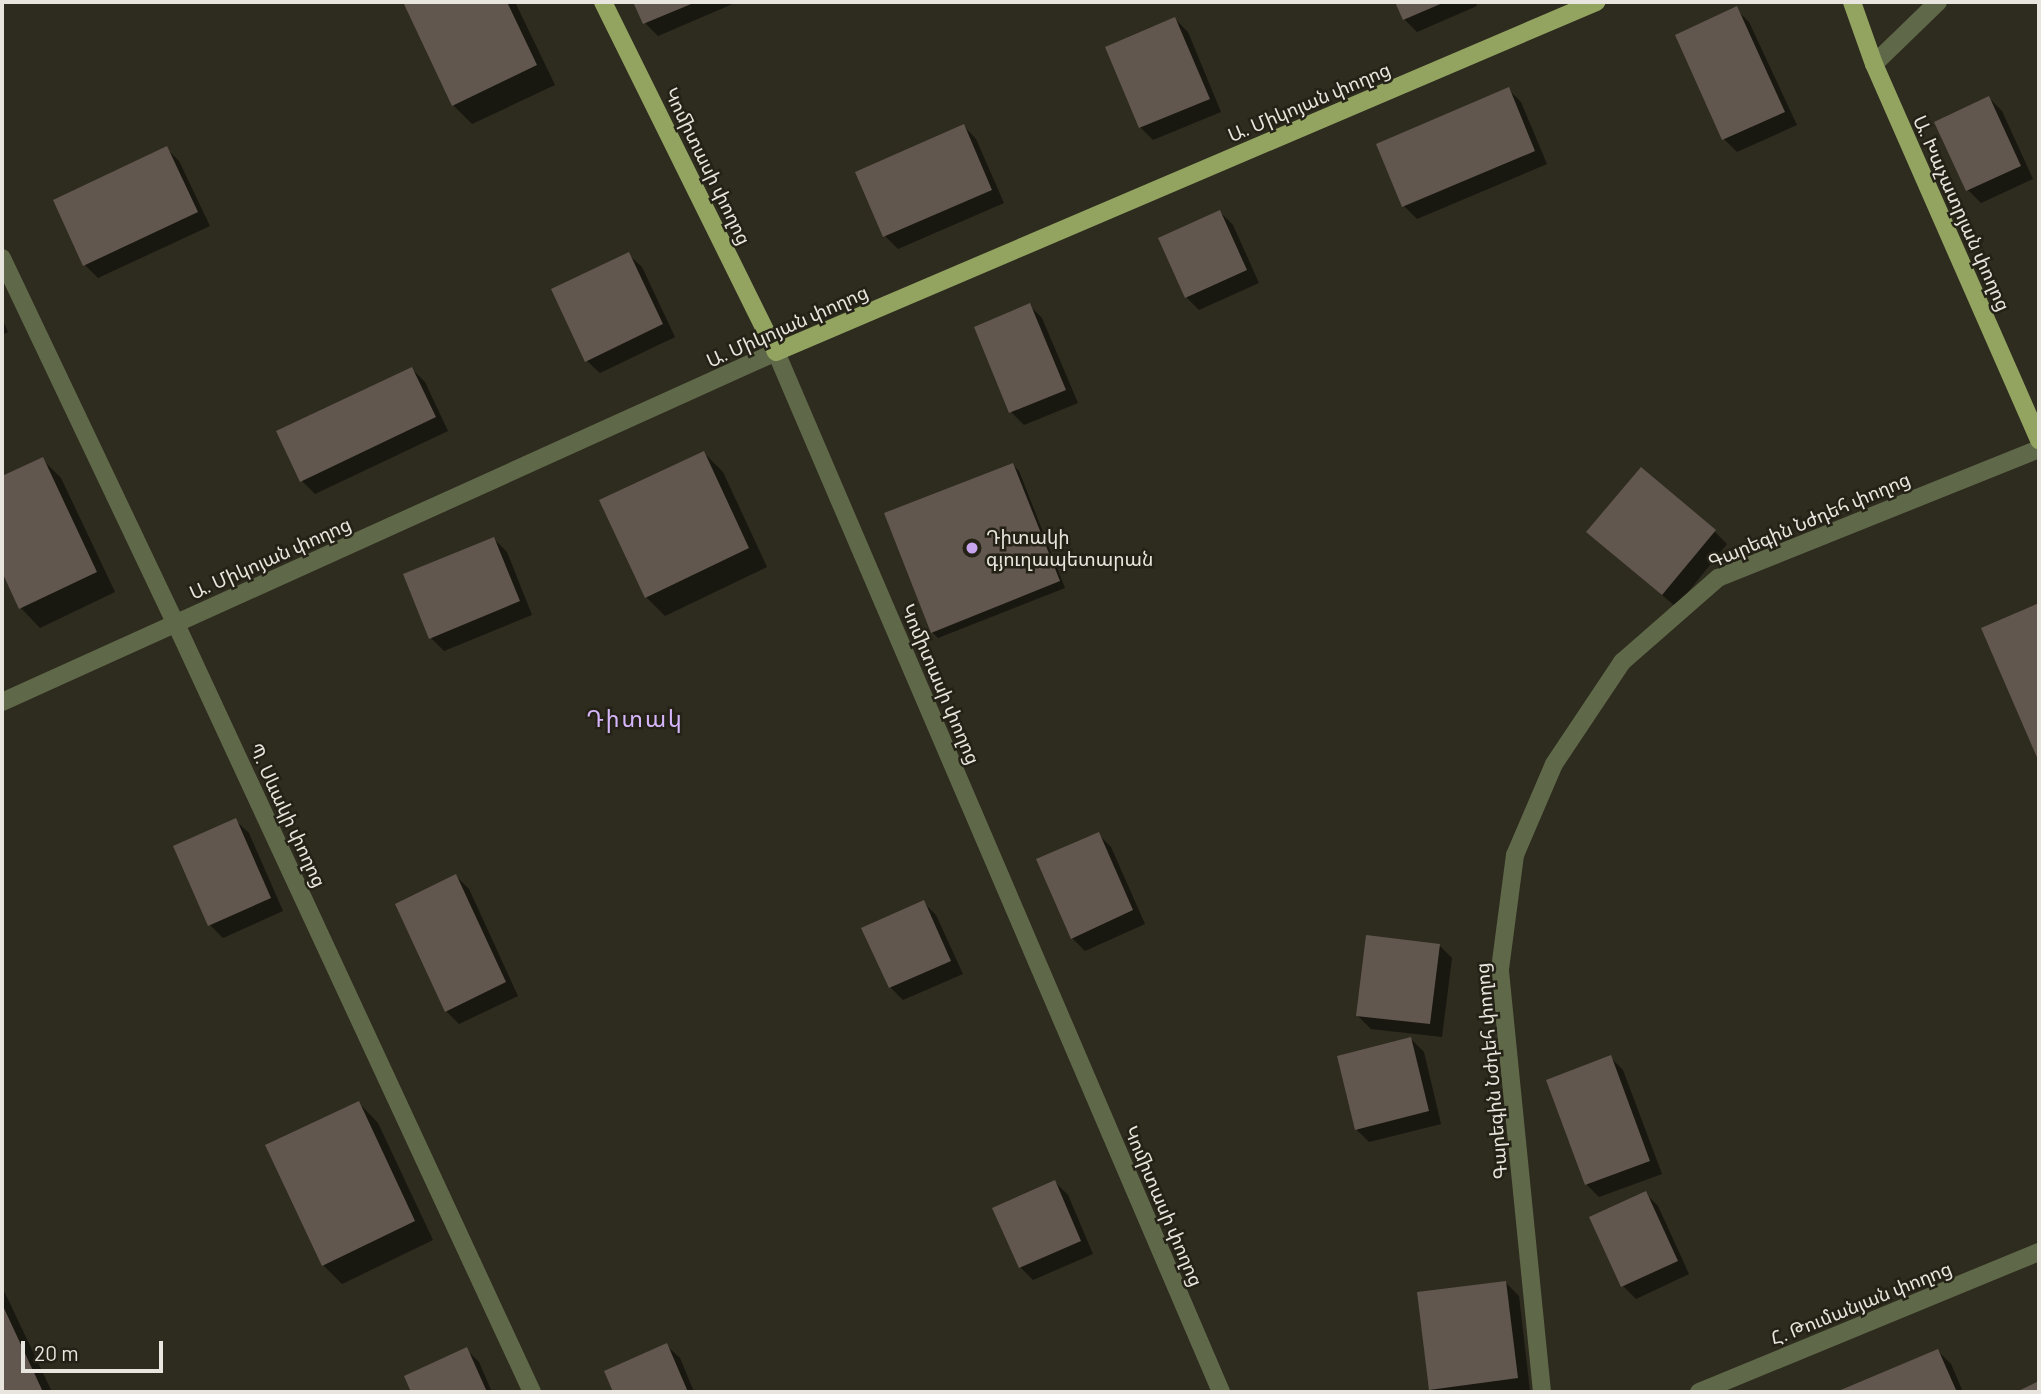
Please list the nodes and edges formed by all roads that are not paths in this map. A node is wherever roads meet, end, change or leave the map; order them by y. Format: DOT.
graph roads {
  1 [pos="603,2"];
  2 [pos="1596,2"];
  3 [pos="1852,2"];
  4 [pos="1938,2"];
  5 [pos="1874,64"];
  6 [pos="2,258"];
  7 [pos="776,352"];
  8 [pos="2039,440"];
  9 [pos="2039,449"];
  10 [pos="176,624"];
  11 [pos="2,702"];
  12 [pos="2039,1252"];
  13 [pos="532,1392"];
  14 [pos="1221,1392"];
  15 [pos="1542,1392"];
  16 [pos="1699,1392"];
  1 -- 7 [label="main road, Կոմիտասի փողոց"];
  2 -- 7 [label="main road, Ա. Միկոյան փողոց"];
  3 -- 5 [label="main road, Ա. Խաչատրյան փողոց"];
  4 -- 5 [label="street"];
  5 -- 8 [label="main road, Ա. Խաչատրյան փողոց"];
  6 -- 10 [label="street, Պ. Սևակի փողոց"];
  7 -- 10 [label="street, Ա. Միկոյան փողոց"];
  7 -- 14 [label="street, Կոմիտասի փողոց"];
  9 -- 15 [label="street, Գարեգին Նժդեհ փողոց"];
  10 -- 11 [label="street, Ա. Միկոյան փողոց"];
  10 -- 13 [label="street, Պ. Սևակի փողոց"];
  12 -- 16 [label="street, Հ. Թումանյան փողոց"];
}
